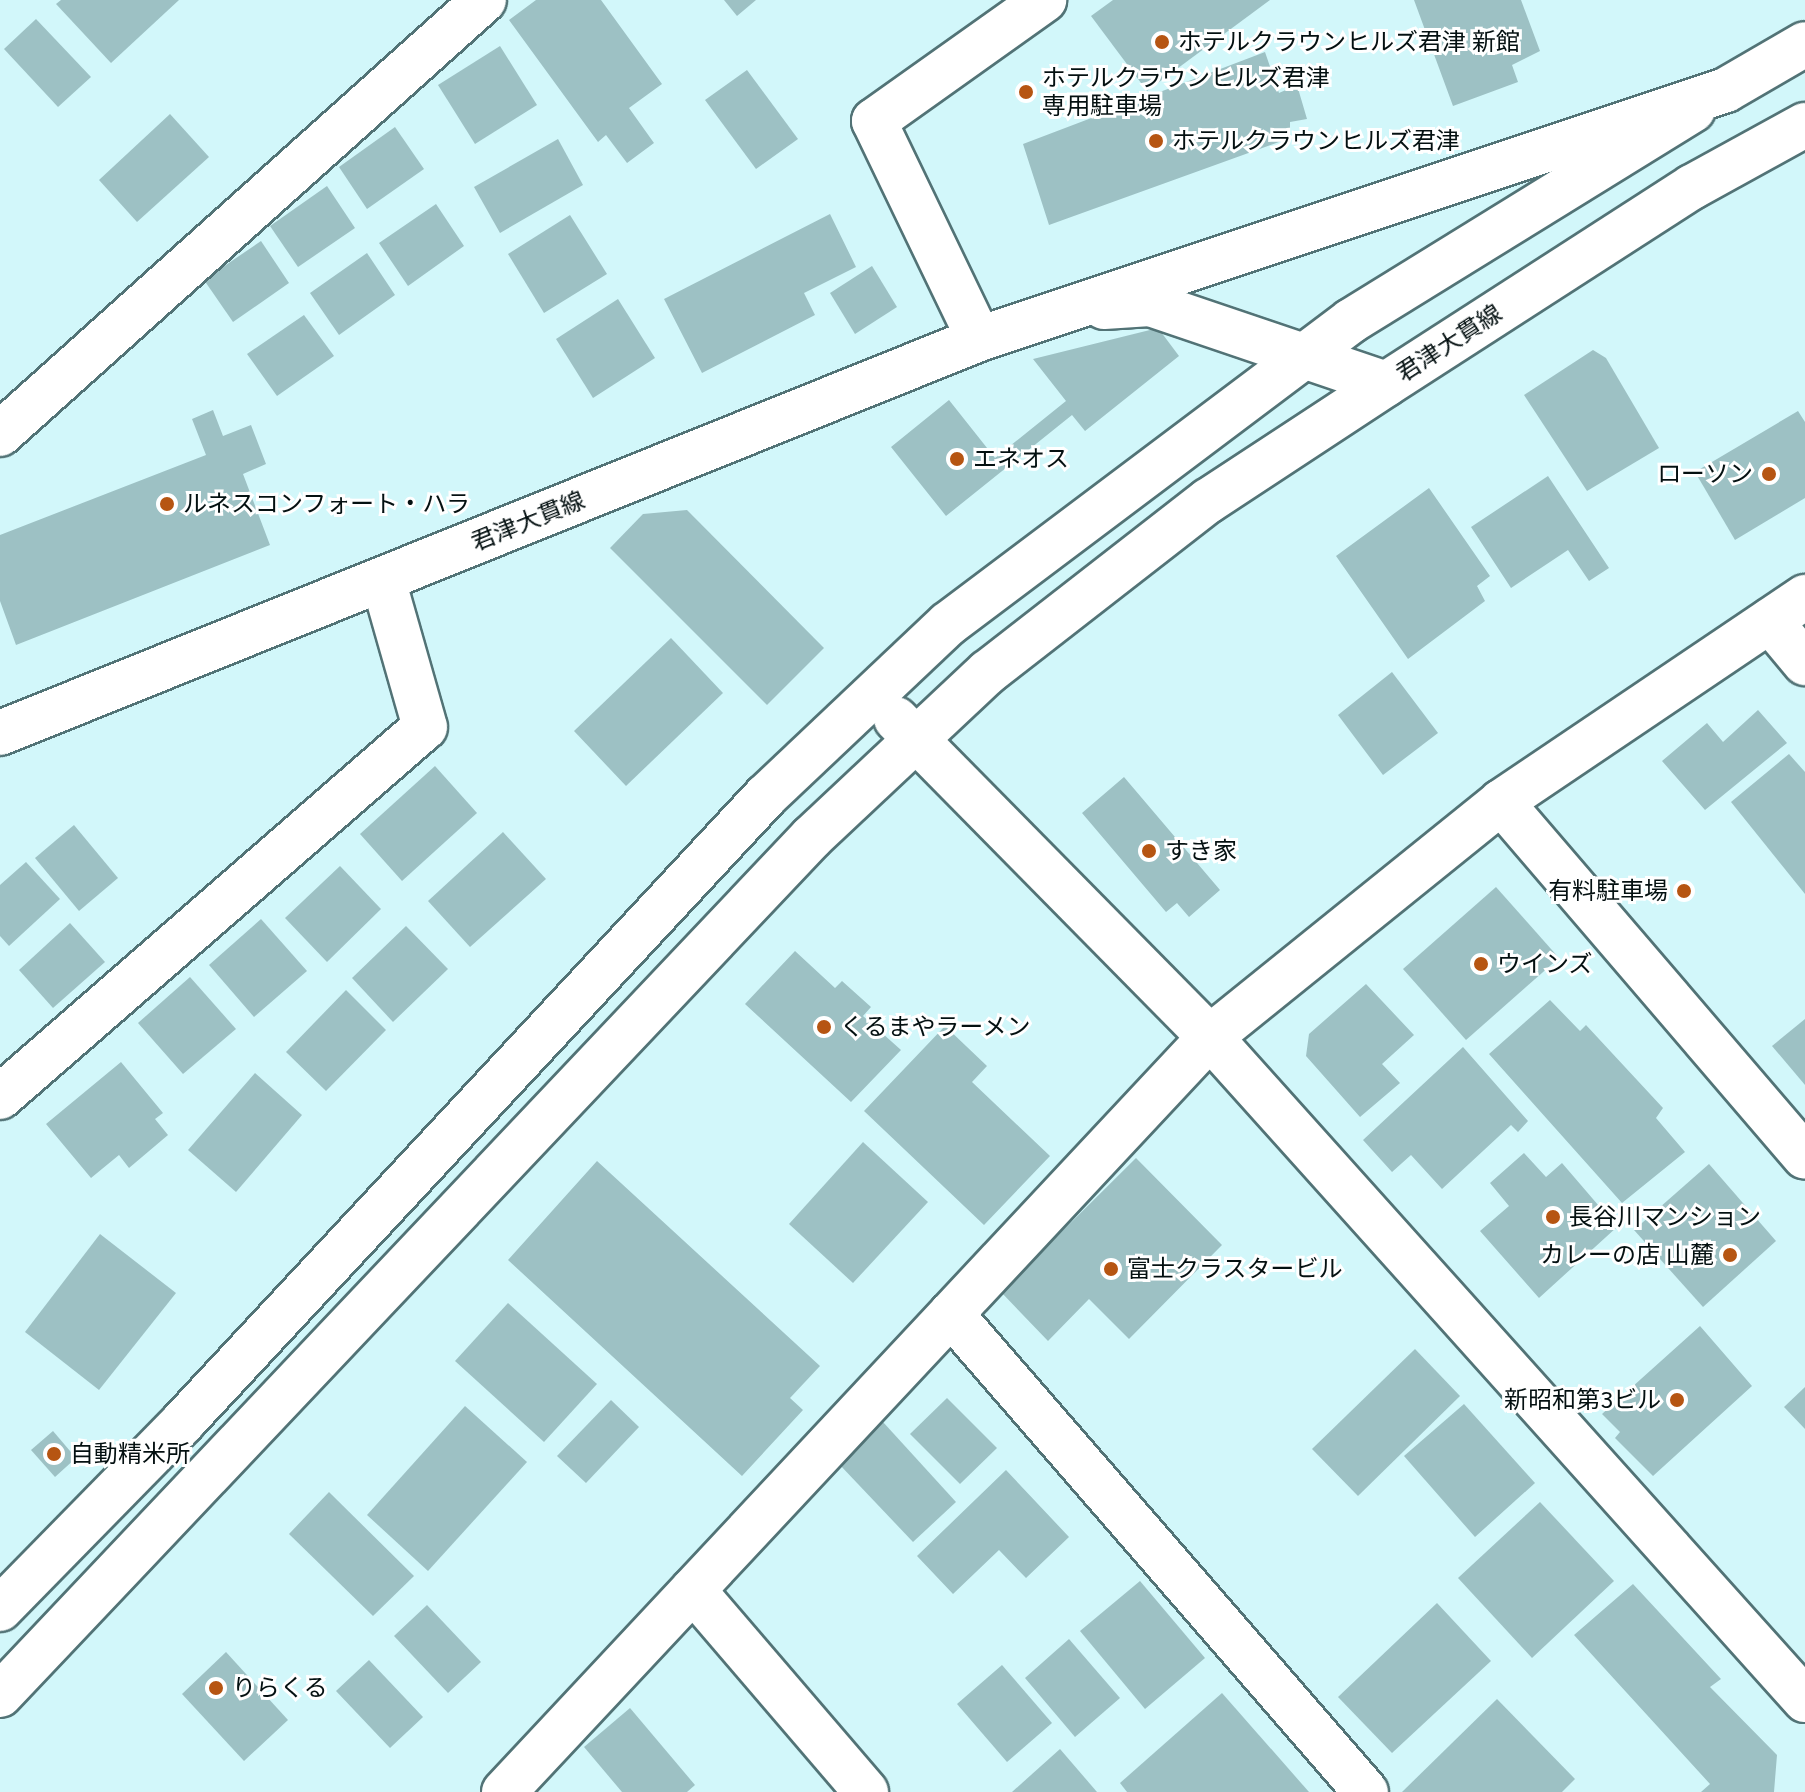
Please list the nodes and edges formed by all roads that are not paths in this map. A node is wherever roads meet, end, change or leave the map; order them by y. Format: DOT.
graph roads {
  1 [pos="484,0"];
  2 [pos="1044,0"];
  3 [pos="1805,44"];
  4 [pos="1726,90"];
  5 [pos="1805,125"];
  6 [pos="1057,311"];
  7 [pos="979,339"];
  8 [pos="1305,355"];
  9 [pos="1386,384"];
  10 [pos="0,434"];
  11 [pos="383,580"];
  12 [pos="1787,609"];
  13 [pos="1805,663"];
  14 [pos="874,694"];
  15 [pos="0,733"];
  16 [pos="915,740"];
  17 [pos="1501,802"];
  18 [pos="1210,1037"];
  19 [pos="0,1097"];
  20 [pos="1805,1157"];
  21 [pos="951,1314"];
  22 [pos="693,1590"];
  23 [pos="0,1609"];
  24 [pos="0,1695"];
  25 [pos="1805,1700"];
  26 [pos="504,1792"];
  27 [pos="866,1792"];
  28 [pos="1366,1792"];
  1 -- 10 [label="street"];
  2 -- 7 [label="street"];
  3 -- 4 [label="street, 君津大貫線"];
  4 -- 6 [label="street, 君津大貫線"];
  4 -- 8 [label="street"];
  5 -- 9 [label="street, 君津大貫線"];
  6 -- 7 [label="street, 君津大貫線"];
  6 -- 8 [label="street, 君津大貫線"];
  7 -- 11 [label="street, 君津大貫線"];
  8 -- 9 [label="street, 君津大貫線"];
  8 -- 14 [label="street"];
  9 -- 16 [label="street"];
  11 -- 15 [label="street, 君津大貫線"];
  11 -- 19 [label="street"];
  12 -- 13 [label="street"];
  12 -- 17 [label="street"];
  14 -- 16 [label="street"];
  14 -- 23 [label="street"];
  16 -- 18 [label="street"];
  16 -- 24 [label="street"];
  17 -- 18 [label="street"];
  17 -- 20 [label="street"];
  18 -- 21 [label="street"];
  18 -- 25 [label="street"];
  21 -- 22 [label="street"];
  21 -- 28 [label="street"];
  22 -- 26 [label="street"];
  22 -- 27 [label="street"];
}
